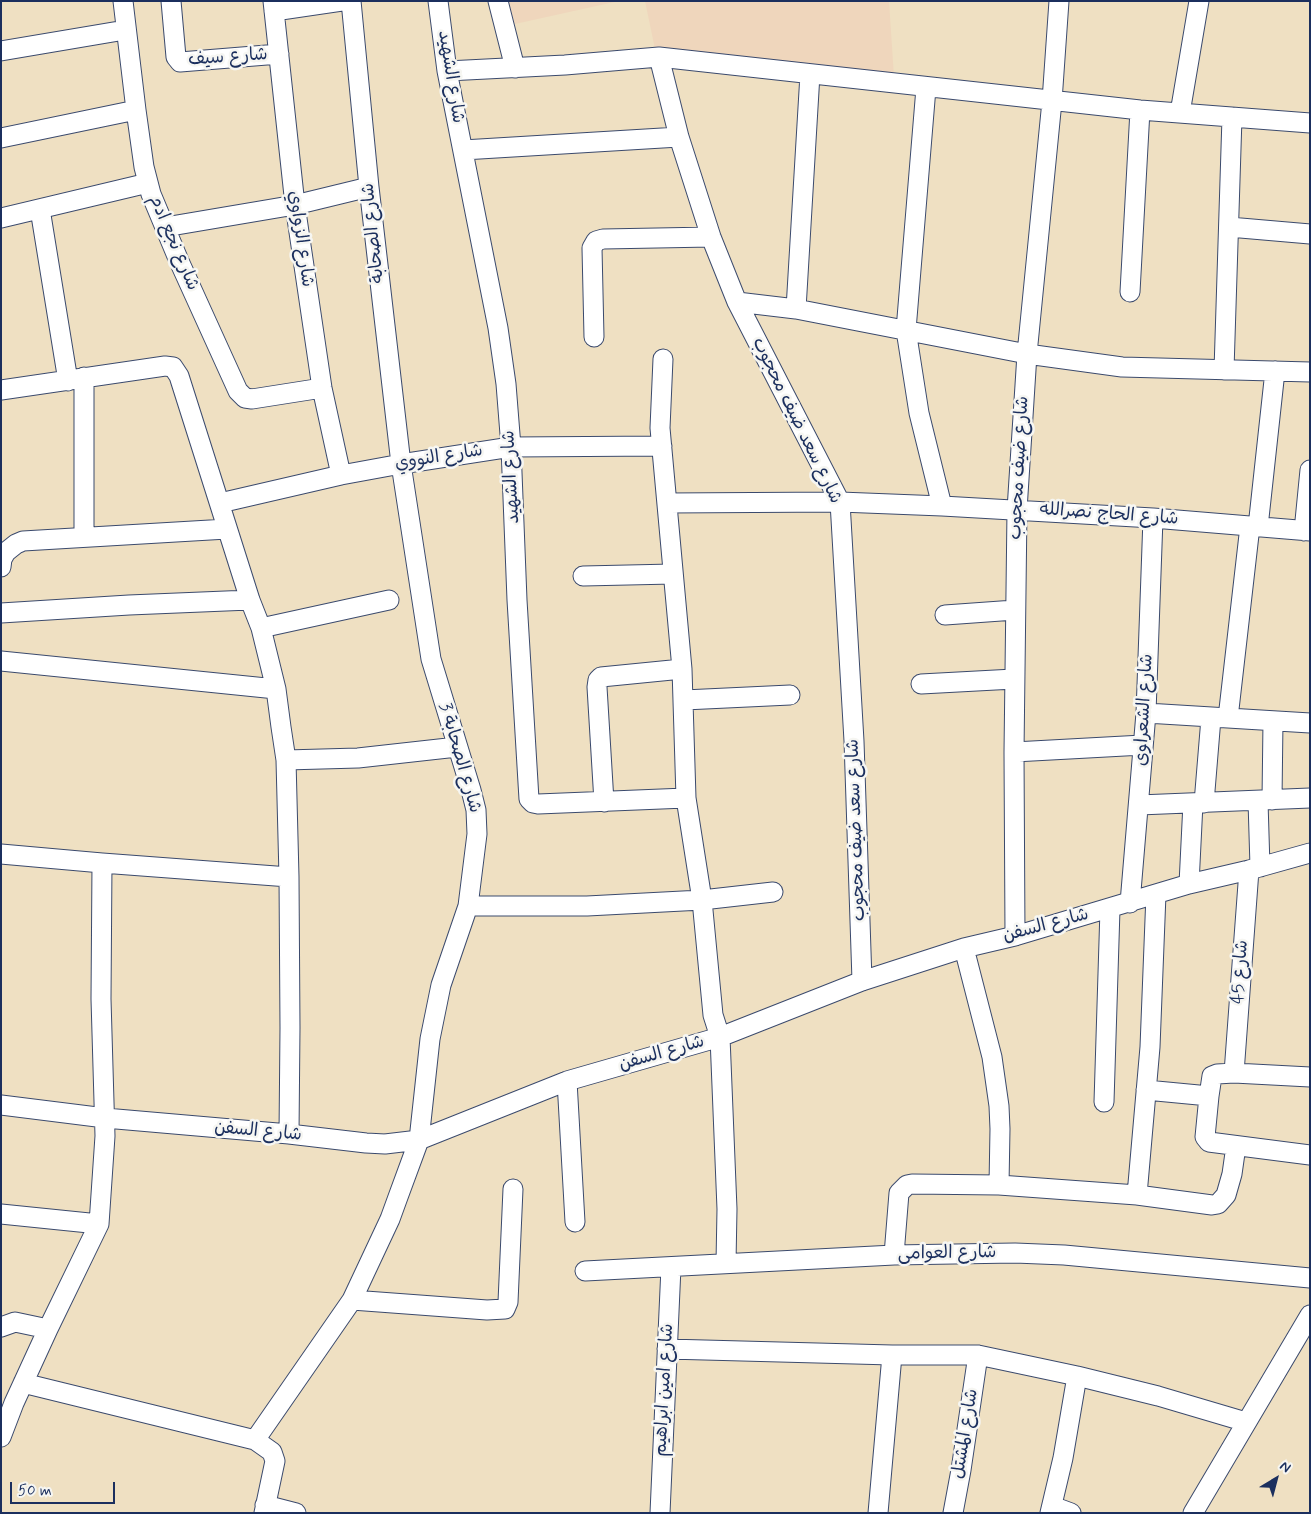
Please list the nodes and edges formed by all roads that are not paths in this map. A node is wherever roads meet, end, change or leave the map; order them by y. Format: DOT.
graph roads {
  1 [pos="123,1"];
  2 [pos="171,1"];
  3 [pos="342,1"];
  4 [pos="351,1"];
  5 [pos="438,1"];
  6 [pos="498,1"];
  7 [pos="1060,1"];
  8 [pos="1199,1"];
  9 [pos="274,6"];
  10 [pos="125,30"];
  11 [pos="1,52"];
  12 [pos="278,54"];
  13 [pos="659,57"];
  14 [pos="514,68"];
  15 [pos="447,71"];
  16 [pos="810,74"];
  17 [pos="926,88"];
  18 [pos="1052,101"];
  19 [pos="136,110"];
  20 [pos="1140,110"];
  21 [pos="1180,113"];
  22 [pos="1232,117"];
  23 [pos="1310,124"];
  24 [pos="679,137"];
  25 [pos="1,138"];
  26 [pos="463,150"];
  27 [pos="148,183"];
  28 [pos="369,187"];
  29 [pos="295,205"];
  30 [pos="40,209"];
  31 [pos="1,218"];
  32 [pos="1229,226"];
  33 [pos="165,227"];
  34 [pos="1310,234"];
  35 [pos="711,237"];
  36 [pos="1130,292"];
  37 [pos="737,302"];
  38 [pos="796,310"];
  39 [pos="906,330"];
  40 [pos="594,337"];
  41 [pos="1027,354"];
  42 [pos="663,359"];
  43 [pos="1224,370"];
  44 [pos="1275,371"];
  45 [pos="1310,372"];
  46 [pos="76,379"];
  47 [pos="322,388"];
  48 [pos="1,390"];
  49 [pos="662,446"];
  50 [pos="511,447"];
  51 [pos="401,464"];
  52 [pos="1310,470"];
  53 [pos="341,475"];
  54 [pos="840,502"];
  55 [pos="667,503"];
  56 [pos="220,504"];
  57 [pos="942,506"];
  58 [pos="1017,510"];
  59 [pos="1153,518"];
  60 [pos="1254,526"];
  61 [pos="227,529"];
  62 [pos="1307,531"];
  63 [pos="84,536"];
  64 [pos="1,567"];
  65 [pos="673,574"];
  66 [pos="583,576"];
  67 [pos="250,600"];
  68 [pos="389,600"];
  69 [pos="1015,610"];
  70 [pos="1,613"];
  71 [pos="945,615"];
  72 [pos="261,628"];
  73 [pos="1,661"];
  74 [pos="682,669"];
  75 [pos="1014,680"];
  76 [pos="921,684"];
  77 [pos="276,689"];
  78 [pos="790,695"];
  79 [pos="684,700"];
  80 [pos="1146,713"];
  81 [pos="1220,718"];
  82 [pos="1274,721"];
  83 [pos="1310,723"];
  84 [pos="1143,745"];
  85 [pos="457,747"];
  86 [pos="1014,752"];
  87 [pos="286,760"];
  88 [pos="686,798"];
  89 [pos="1310,798"];
  90 [pos="1265,801"];
  91 [pos="604,802"];
  92 [pos="1199,803"];
  93 [pos="1139,805"];
  94 [pos="1310,853"];
  95 [pos="1,854"];
  96 [pos="102,863"];
  97 [pos="1254,869"];
  98 [pos="288,877"];
  99 [pos="1189,884"];
  100 [pos="773,892"];
  101 [pos="1156,894"];
  102 [pos="702,900"];
  103 [pos="1130,903"];
  104 [pos="468,906"];
  105 [pos="1110,909"];
  106 [pos="1015,936"];
  107 [pos="964,948"];
  108 [pos="862,981"];
  109 [pos="720,1037"];
  110 [pos="1234,1073"];
  111 [pos="1310,1078"];
  112 [pos="567,1081"];
  113 [pos="1146,1090"];
  114 [pos="1209,1096"];
  115 [pos="1104,1102"];
  116 [pos="1,1105"];
  117 [pos="105,1118"];
  118 [pos="289,1134"];
  119 [pos="419,1140"];
  120 [pos="1236,1146"];
  121 [pos="1310,1155"];
  122 [pos="998,1185"];
  123 [pos="513,1188"];
  124 [pos="1137,1194"];
  125 [pos="1,1214"];
  126 [pos="575,1222"];
  127 [pos="99,1224"];
  128 [pos="894,1255"];
  129 [pos="726,1263"];
  130 [pos="671,1267"];
  131 [pos="585,1271"];
  132 [pos="1310,1278"];
  133 [pos="352,1300"];
  134 [pos="1310,1315"];
  135 [pos="1,1327"];
  136 [pos="48,1329"];
  137 [pos="667,1349"];
  138 [pos="892,1355"];
  139 [pos="978,1355"];
  140 [pos="1077,1376"];
  141 [pos="23,1383"];
  142 [pos="1246,1422"];
  143 [pos="1,1437"];
  144 [pos="255,1440"];
  145 [pos="264,1509"];
  146 [pos="1051,1510"];
  147 [pos="296,1513"];
  148 [pos="660,1513"];
  149 [pos="878,1513"];
  150 [pos="952,1513"];
  151 [pos="1071,1513"];
  152 [pos="1193,1513"];
  1 -- 10 [label="street, شارع نجع ادم"];
  2 -- 12 [label="street, شارع سيف"];
  3 -- 9 [label="street"];
  4 -- 28 [label="street, شارع الصحابة"];
  5 -- 15 [label="street, شارع الشهيد"];
  6 -- 14 [label="street"];
  7 -- 18 [label="street, شارع ضيف محجوب"];
  8 -- 21 [label="street"];
  9 -- 12 [label="street, شارع الزواوي"];
  10 -- 11 [label="street"];
  10 -- 19 [label="street, شارع نجع ادم"];
  12 -- 29 [label="street, شارع الزواوي"];
  13 -- 14 [label="street"];
  13 -- 16 [label="street"];
  13 -- 24 [label="street, شارع سعد ضيف محجوب"];
  14 -- 15 [label="street"];
  15 -- 26 [label="street, شارع الشهيد"];
  16 -- 17 [label="street"];
  16 -- 38 [label="street"];
  17 -- 18 [label="street"];
  17 -- 39 [label="street"];
  18 -- 20 [label="street"];
  18 -- 41 [label="street, شارع ضيف محجوب"];
  19 -- 25 [label="street"];
  19 -- 27 [label="street, شارع نجع ادم"];
  20 -- 21 [label="street"];
  20 -- 36 [label="street"];
  21 -- 22 [label="street"];
  22 -- 23 [label="street"];
  22 -- 32 [label="street"];
  24 -- 26 [label="street"];
  24 -- 35 [label="street, شارع سعد ضيف محجوب"];
  26 -- 50 [label="street, شارع الشهيد"];
  27 -- 30 [label="street"];
  27 -- 33 [label="street, شارع نجع ادم"];
  28 -- 29 [label="street"];
  28 -- 51 [label="street, شارع الصحابة"];
  29 -- 33 [label="street"];
  29 -- 47 [label="street, شارع الزواوي"];
  30 -- 31 [label="street"];
  30 -- 46 [label="street"];
  32 -- 34 [label="street"];
  32 -- 43 [label="street"];
  33 -- 47 [label="street, شارع نجع ادم"];
  35 -- 37 [label="street, شارع سعد ضيف محجوب"];
  35 -- 40 [label="street"];
  37 -- 38 [label="street"];
  37 -- 54 [label="street, شارع سعد ضيف محجوب"];
  38 -- 39 [label="street"];
  39 -- 41 [label="street"];
  39 -- 57 [label="street"];
  41 -- 43 [label="street"];
  41 -- 58 [label="street, شارع ضيف محجوب"];
  42 -- 49 [label="street"];
  43 -- 44 [label="street"];
  44 -- 45 [label="street"];
  44 -- 60 [label="street"];
  46 -- 48 [label="street"];
  46 -- 56 [label="street"];
  46 -- 63 [label="street"];
  47 -- 53 [label="street, شارع الزواوي"];
  49 -- 50 [label="street, شارع النووي"];
  49 -- 55 [label="street"];
  50 -- 51 [label="street, شارع النووي"];
  50 -- 91 [label="street, شارع الشهيد"];
  51 -- 53 [label="street, شارع النووي"];
  51 -- 85 [label="street, شارع الصحابة 3"];
  52 -- 62 [label="street"];
  53 -- 56 [label="street, شارع النووي"];
  54 -- 55 [label="street, شارع الحاج نصرالله"];
  54 -- 57 [label="street, شارع الحاج نصرالله"];
  54 -- 108 [label="street, شارع سعد ضيف محجوب"];
  55 -- 65 [label="street"];
  56 -- 61 [label="street"];
  57 -- 58 [label="street, شارع الحاج نصرالله"];
  58 -- 59 [label="street, شارع الحاج نصرالله"];
  58 -- 69 [label="street, شارع ضيف محجوب"];
  59 -- 60 [label="street, شارع الحاج نصرالله"];
  59 -- 80 [label="street, شارع الشعراوى"];
  60 -- 62 [label="street, شارع الحاج نصرالله"];
  60 -- 81 [label="street"];
  61 -- 63 [label="street"];
  61 -- 67 [label="street"];
  63 -- 64 [label="street"];
  65 -- 66 [label="street"];
  65 -- 74 [label="street"];
  67 -- 70 [label="street"];
  67 -- 72 [label="street"];
  68 -- 72 [label="street"];
  69 -- 71 [label="street"];
  69 -- 75 [label="street, شارع ضيف محجوب"];
  72 -- 77 [label="street"];
  73 -- 77 [label="street"];
  74 -- 79 [label="street"];
  74 -- 91 [label="street"];
  75 -- 76 [label="street"];
  75 -- 86 [label="street, شارع ضيف محجوب"];
  77 -- 87 [label="street"];
  78 -- 79 [label="street"];
  79 -- 88 [label="street"];
  80 -- 81 [label="street"];
  80 -- 84 [label="street, شارع الشعراوى"];
  81 -- 82 [label="street"];
  81 -- 92 [label="street"];
  82 -- 83 [label="street"];
  82 -- 90 [label="street, شارع 45"];
  84 -- 86 [label="street"];
  84 -- 93 [label="street, شارع الشعراوى"];
  85 -- 87 [label="street"];
  85 -- 104 [label="street, شارع الصحابة 3"];
  86 -- 106 [label="street, شارع ضيف محجوب"];
  87 -- 98 [label="street"];
  88 -- 91 [label="street, شارع الشهيد"];
  88 -- 102 [label="street"];
  89 -- 90 [label="street"];
  90 -- 92 [label="street"];
  90 -- 97 [label="street, شارع 45"];
  92 -- 93 [label="street"];
  92 -- 99 [label="street"];
  93 -- 103 [label="street, شارع الشعراوى"];
  94 -- 97 [label="street, شارع السفن"];
  95 -- 96 [label="street"];
  96 -- 98 [label="street"];
  96 -- 117 [label="street"];
  97 -- 99 [label="street, شارع السفن"];
  97 -- 110 [label="street, شارع 45"];
  98 -- 118 [label="street"];
  99 -- 101 [label="street, شارع السفن"];
  100 -- 102 [label="street"];
  101 -- 103 [label="street, شارع السفن"];
  101 -- 113 [label="street"];
  102 -- 104 [label="street"];
  102 -- 109 [label="street"];
  103 -- 105 [label="street, شارع السفن"];
  104 -- 119 [label="street, شارع الصحابة 3"];
  105 -- 106 [label="street, شارع السفن"];
  105 -- 115 [label="street"];
  106 -- 107 [label="street, شارع السفن"];
  107 -- 108 [label="street, شارع السفن"];
  107 -- 122 [label="street"];
  108 -- 109 [label="street, شارع السفن"];
  109 -- 112 [label="street, شارع السفن"];
  109 -- 129 [label="street"];
  110 -- 111 [label="street"];
  110 -- 114 [label="street"];
  112 -- 119 [label="street, شارع السفن"];
  112 -- 126 [label="street"];
  113 -- 114 [label="street"];
  113 -- 124 [label="street"];
  114 -- 120 [label="street"];
  116 -- 117 [label="street, شارع السفن"];
  117 -- 118 [label="street, شارع السفن"];
  117 -- 127 [label="street"];
  118 -- 119 [label="street, شارع السفن"];
  119 -- 133 [label="street, شارع الصحابة 3"];
  120 -- 121 [label="street"];
  120 -- 124 [label="street"];
  122 -- 124 [label="street"];
  122 -- 128 [label="street"];
  123 -- 133 [label="street"];
  125 -- 127 [label="street"];
  127 -- 136 [label="street"];
  128 -- 129 [label="street, شارع العوامى"];
  128 -- 132 [label="street, شارع العوامى"];
  129 -- 130 [label="street, شارع العوامى"];
  130 -- 131 [label="street, شارع العوامى"];
  130 -- 137 [label="street, شارع امين ابراهيم"];
  133 -- 144 [label="street, شارع الصحابة 3"];
  134 -- 142 [label="street"];
  135 -- 136 [label="street"];
  136 -- 141 [label="street"];
  137 -- 138 [label="street"];
  137 -- 148 [label="street, شارع امين ابراهيم"];
  138 -- 139 [label="street"];
  138 -- 149 [label="street"];
  139 -- 140 [label="street"];
  139 -- 150 [label="street, شارع المشتل"];
  140 -- 142 [label="street"];
  140 -- 146 [label="street"];
  141 -- 143 [label="street"];
  141 -- 144 [label="street"];
  142 -- 152 [label="street"];
  144 -- 145 [label="street"];
  145 -- 147 [label="street"];
  146 -- 151 [label="street"];
}
